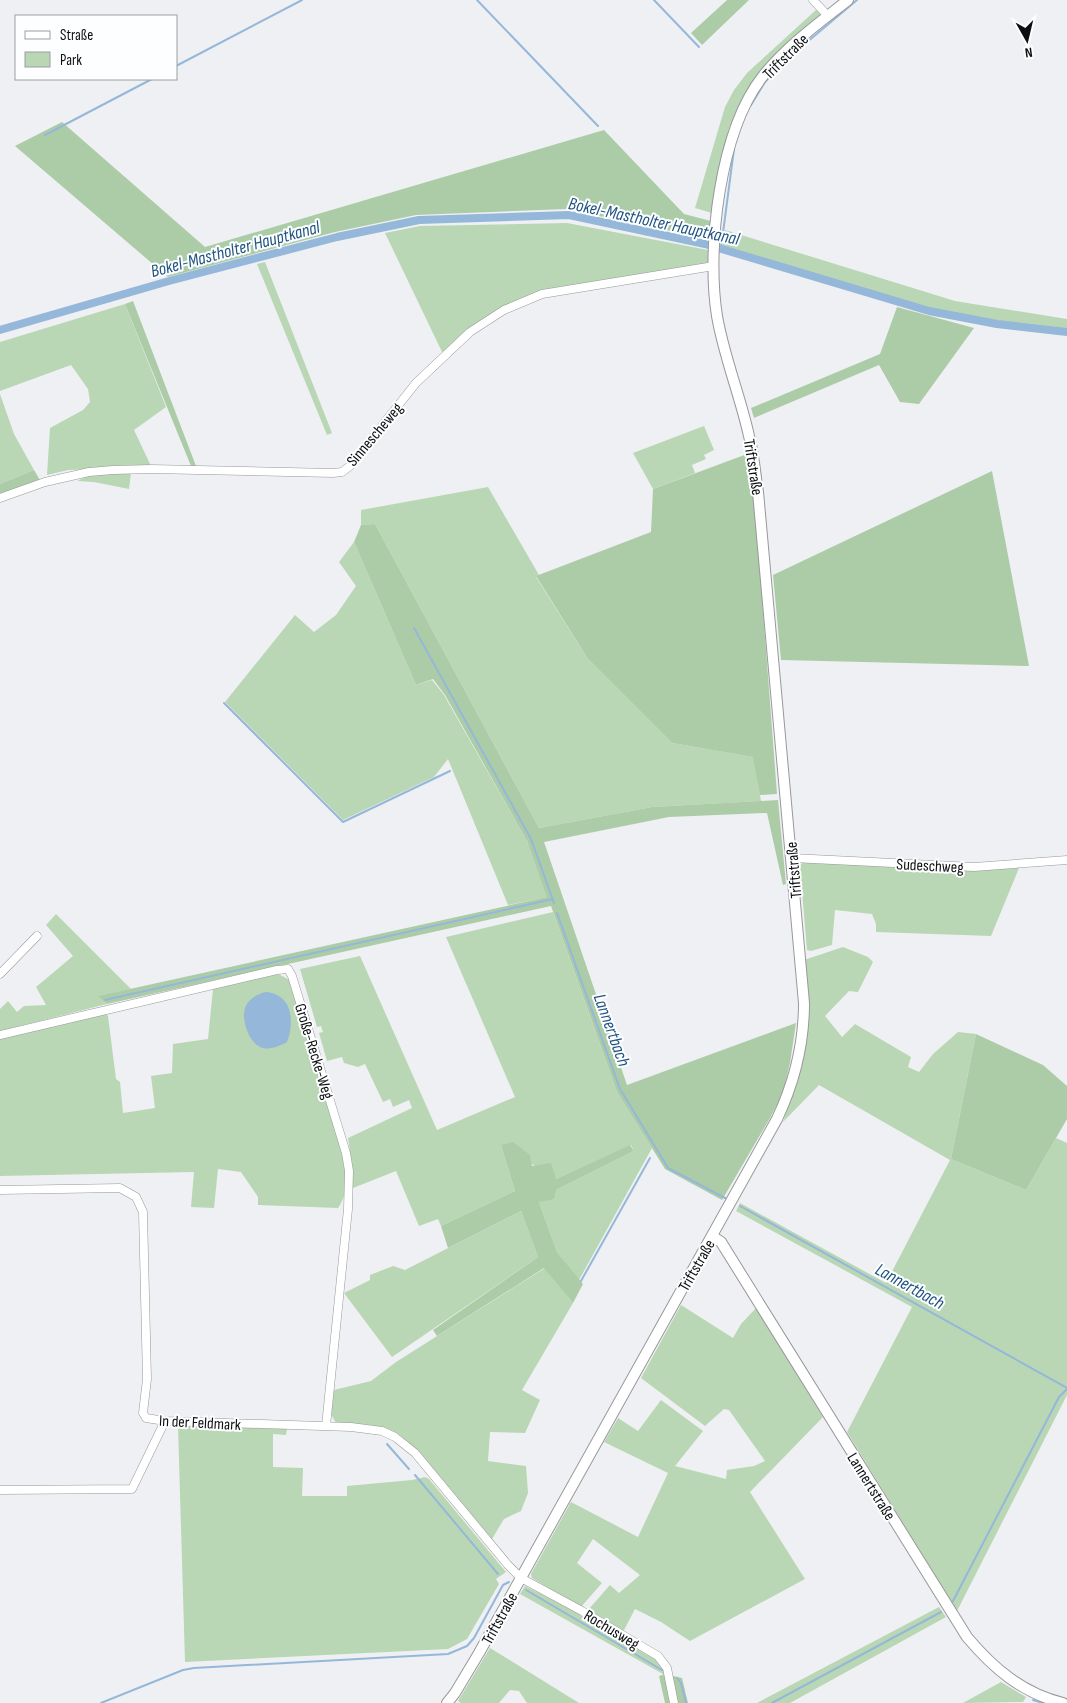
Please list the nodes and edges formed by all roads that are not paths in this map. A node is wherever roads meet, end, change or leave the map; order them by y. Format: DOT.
graph roads {
  1 [pos="812,0"];
  2 [pos="848,0"];
  3 [pos="828,16"];
  4 [pos="714,262"];
  5 [pos="0,498"];
  6 [pos="792,858"];
  7 [pos="1067,860"];
  8 [pos="37,936"];
  9 [pos="0,974"];
  10 [pos="0,1035"];
  11 [pos="0,1190"];
  12 [pos="712,1236"];
  13 [pos="165,1421"];
  14 [pos="326,1426"];
  15 [pos="0,1490"];
  16 [pos="522,1578"];
  17 [pos="447,1703"];
  18 [pos="674,1703"];
  19 [pos="1063,1703"];
  1 -- 3 [label="street"];
  2 -- 3 [label="street, Triftstraße"];
  3 -- 4 [label="street, Triftstraße"];
  4 -- 5 [label="street, Sinnescheweg"];
  4 -- 6 [label="street, Triftstraße"];
  6 -- 7 [label="street, Sudeschweg"];
  6 -- 12 [label="street, Triftstraße"];
  8 -- 9 [label="street"];
  10 -- 14 [label="street, Große-Recke-Weg"];
  11 -- 13 [label="street, In der Feldmark"];
  12 -- 16 [label="street, Triftstraße"];
  12 -- 19 [label="street, Lannertstraße"];
  13 -- 14 [label="street, In der Feldmark"];
  13 -- 15 [label="street"];
  14 -- 16 [label="street, In der Feldmark"];
  16 -- 17 [label="street, Triftstraße"];
  16 -- 18 [label="street, Rochusweg"];
}
